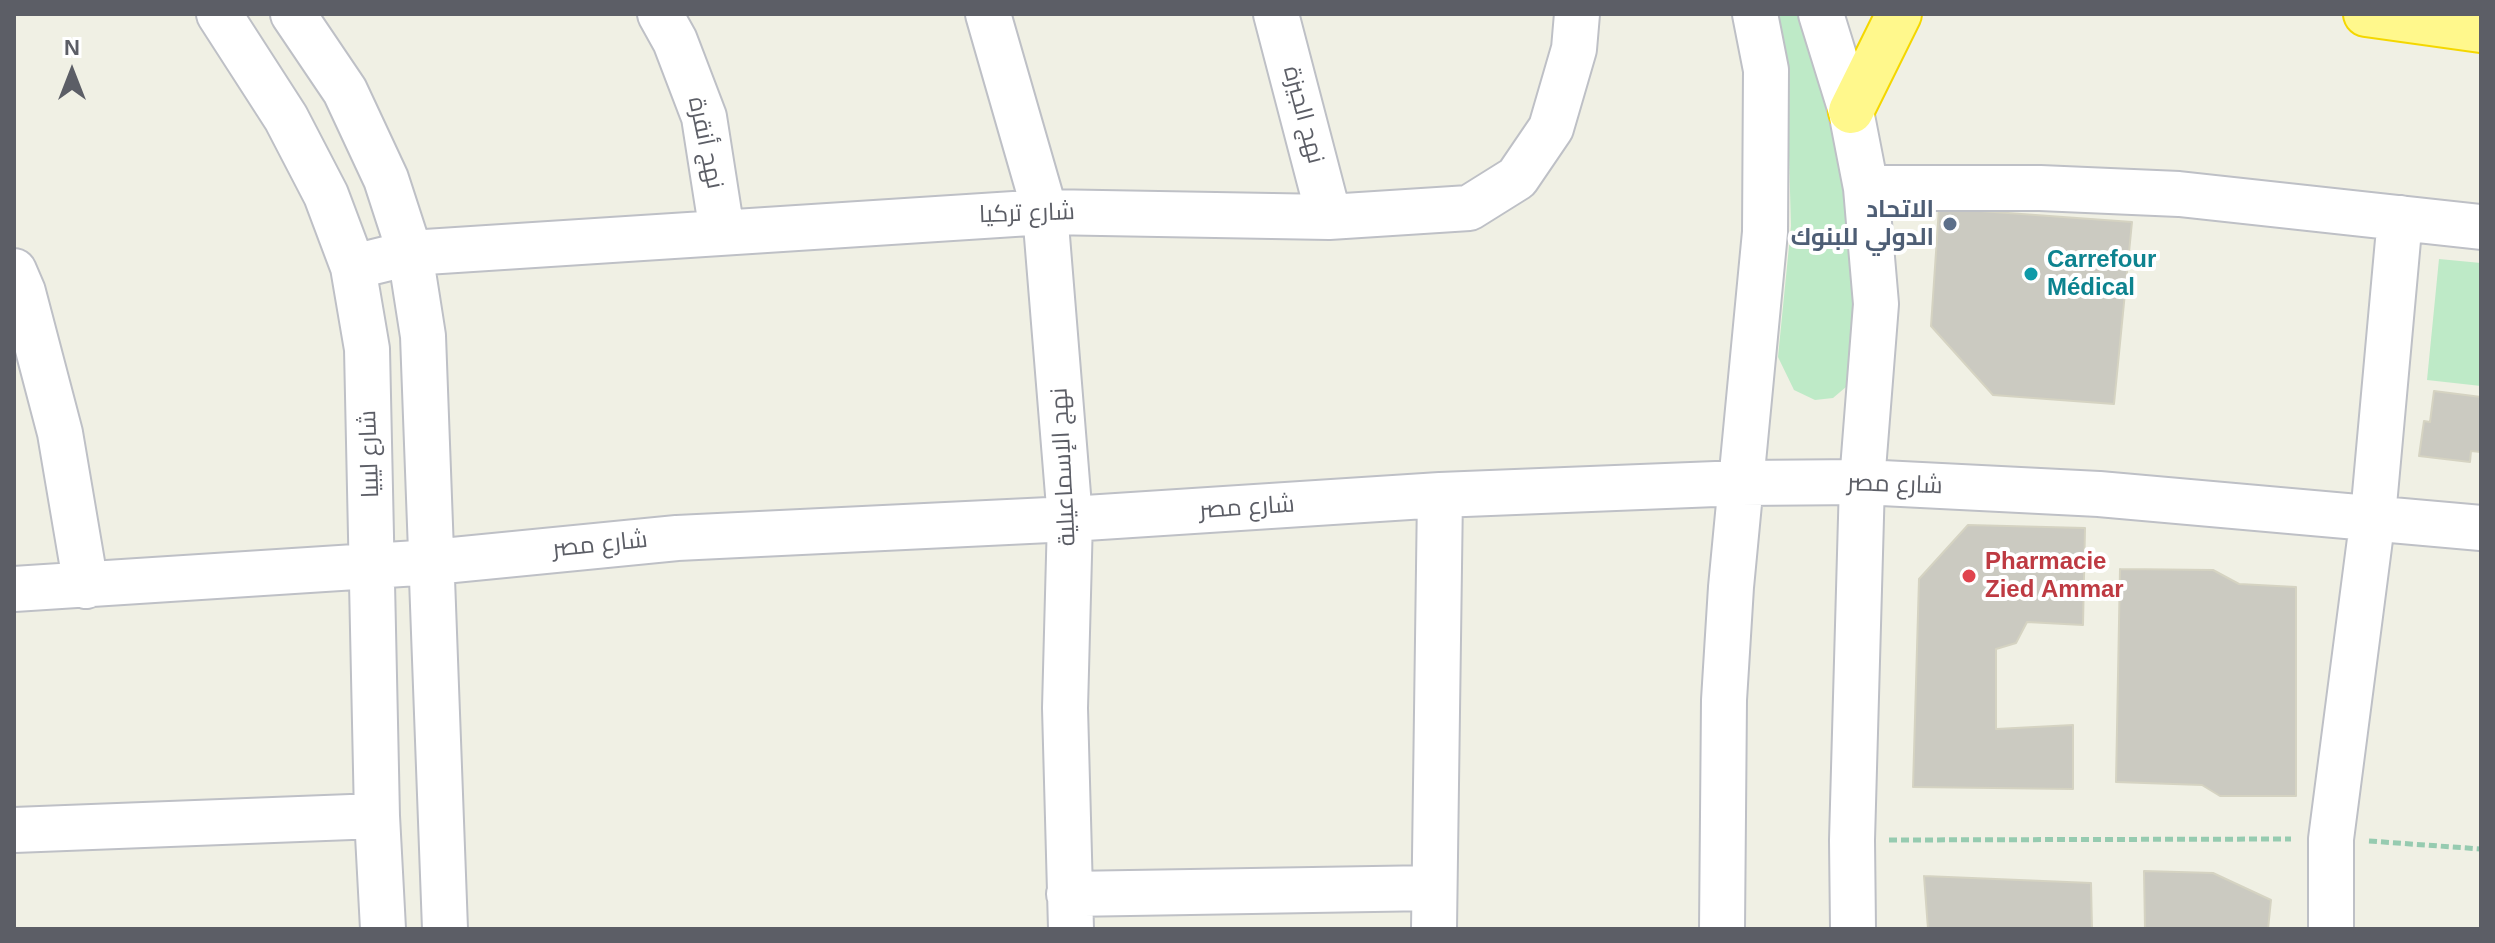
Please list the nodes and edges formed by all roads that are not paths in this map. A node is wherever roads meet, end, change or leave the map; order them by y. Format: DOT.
graph roads {
  1 [pos="219,14"];
  2 [pos="293,14"];
  3 [pos="660,14"];
  4 [pos="988,14"];
  5 [pos="1276,14"];
  6 [pos="1577,14"];
  7 [pos="1755,14"];
  8 [pos="1821,14"];
  9 [pos="1899,14"];
  10 [pos="2366,14"];
  11 [pos="2481,30"];
  12 [pos="1851,111"];
  13 [pos="1866,188"];
  14 [pos="1045,212"];
  15 [pos="1329,217"];
  16 [pos="2400,218"];
  17 [pos="2481,227"];
  18 [pos="722,232"];
  19 [pos="410,253"];
  20 [pos="353,267"];
  21 [pos="14,271"];
  22 [pos="1862,482"];
  23 [pos="1741,483"];
  24 [pos="1440,495"];
  25 [pos="2373,516"];
  26 [pos="1070,519"];
  27 [pos="2481,528"];
  28 [pos="433,562"];
  29 [pos="373,564"];
  30 [pos="86,586"];
  31 [pos="14,589"];
  32 [pos="377,816"];
  33 [pos="14,830"];
  34 [pos="1434,908"];
  35 [pos="1070,912"];
  36 [pos="383,929"];
  37 [pos="445,929"];
  38 [pos="1722,929"];
  39 [pos="1853,929"];
  40 [pos="2331,929"];
  1 -- 20 [label="street, شارع ليبيا"];
  2 -- 19 [label="street"];
  3 -- 18 [label="street, نهج أنقرة"];
  4 -- 14 [label="street, نهج الإسماعيلية"];
  5 -- 15 [label="street, نهج الجيزة"];
  6 -- 15 [label="street, شارع تركيا"];
  7 -- 23 [label="street"];
  8 -- 12 [label="street"];
  9 -- 12 [label="highway"];
  10 -- 11 [label="highway"];
  12 -- 13 [label="street"];
  13 -- 16 [label="street"];
  13 -- 22 [label="street"];
  14 -- 15 [label="street, شارع تركيا"];
  14 -- 18 [label="street, شارع تركيا"];
  14 -- 26 [label="street, نهج الإسماعيلية"];
  16 -- 17 [label="street"];
  16 -- 25 [label="street"];
  18 -- 19 [label="street, شارع تركيا"];
  19 -- 20 [label="street, شارع تركيا"];
  19 -- 28 [label="street"];
  20 -- 29 [label="street, شارع ليبيا"];
  21 -- 30 [label="street"];
  22 -- 23 [label="street, شارع مصر"];
  22 -- 25 [label="street, شارع مصر"];
  22 -- 39 [label="street"];
  23 -- 24 [label="street, شارع مصر"];
  23 -- 38 [label="street"];
  24 -- 26 [label="street, شارع مصر"];
  24 -- 34 [label="street"];
  25 -- 27 [label="street, شارع مصر"];
  25 -- 40 [label="street"];
  26 -- 28 [label="street, شارع مصر"];
  26 -- 35 [label="street, نهج الإسماعيلية"];
  28 -- 29 [label="street, شارع مصر"];
  28 -- 37 [label="street"];
  29 -- 30 [label="street, شارع مصر"];
  29 -- 32 [label="street, شارع ليبيا"];
  30 -- 31 [label="street, شارع مصر"];
  32 -- 33 [label="street"];
  32 -- 36 [label="street, شارع ليبيا"];
  34 -- 35 [label="street"];
}
